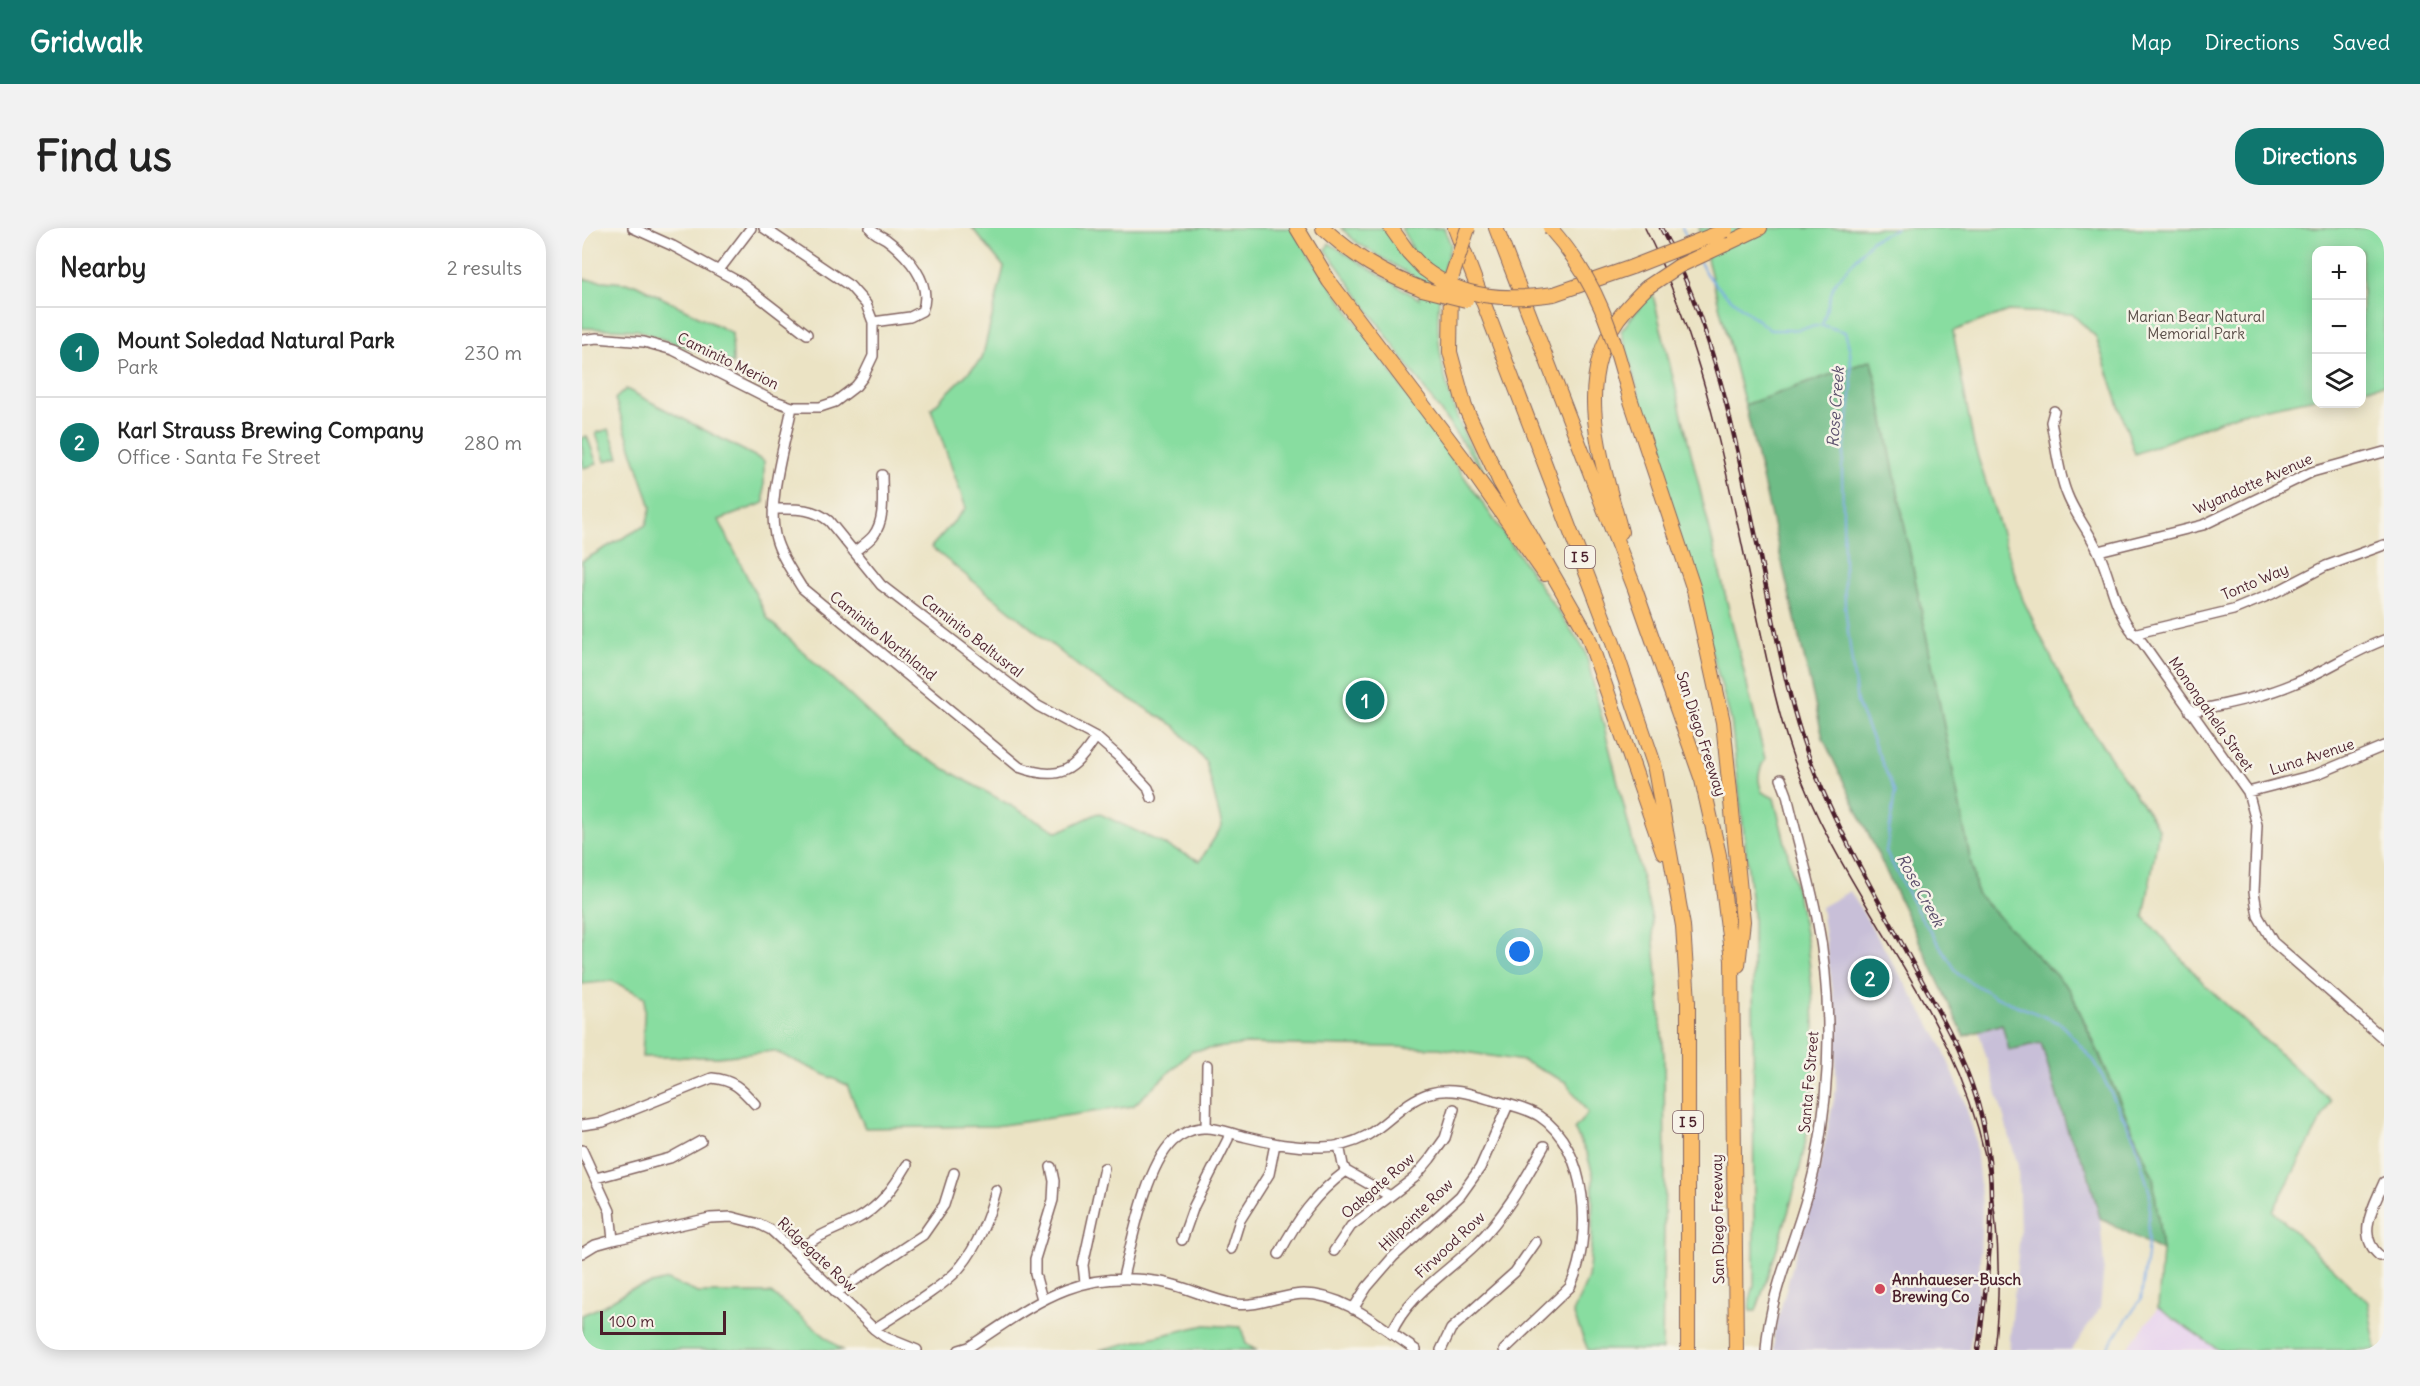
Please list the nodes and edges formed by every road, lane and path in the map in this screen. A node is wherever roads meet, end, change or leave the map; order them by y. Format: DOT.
graph roads {
  1 [pos="633,228"];
  2 [pos="751,228"];
  3 [pos="764,228"];
  4 [pos="870,228"];
  5 [pos="1297,228"];
  6 [pos="1323,228"];
  7 [pos="1391,228"];
  8 [pos="1455,228"];
  9 [pos="1468,228"];
  10 [pos="1496,228"];
  11 [pos="1550,228"];
  12 [pos="1760,228"];
  13 [pos="1728,229"];
  14 [pos="719,270"];
  15 [pos="1554,294"];
  16 [pos="873,322"];
  17 [pos="807,334"];
  18 [pos="582,340"];
  19 [pos="792,407"];
  20 [pos="2054,411"];
  21 [pos="2384,452"];
  22 [pos="882,475"];
  23 [pos="772,509"];
  24 [pos="2384,545"];
  25 [pos="2098,551"];
  26 [pos="854,552"];
  27 [pos="1635,589"];
  28 [pos="2133,634"];
  29 [pos="1588,636"];
  30 [pos="2384,640"];
  31 [pos="2190,712"];
  32 [pos="1096,737"];
  33 [pos="2384,746"];
  34 [pos="1781,779"];
  35 [pos="2248,792"];
  36 [pos="1152,798"];
  37 [pos="1678,895"];
  38 [pos="1732,1018"];
  39 [pos="2384,1039"];
  40 [pos="1207,1065"];
  41 [pos="755,1104"];
  42 [pos="1508,1105"];
  43 [pos="1454,1109"];
  44 [pos="582,1125"];
  45 [pos="1206,1128"];
  46 [pos="1229,1133"];
  47 [pos="701,1141"];
  48 [pos="1275,1144"];
  49 [pos="1339,1145"];
  50 [pos="1544,1146"];
  51 [pos="582,1150"];
  52 [pos="907,1165"];
  53 [pos="1051,1167"];
  54 [pos="1104,1168"];
  55 [pos="586,1170"];
  56 [pos="1346,1171"];
  57 [pos="954,1173"];
  58 [pos="596,1178"];
  59 [pos="2384,1182"];
  60 [pos="996,1190"];
  61 [pos="1389,1196"];
  62 [pos="613,1240"];
  63 [pos="1182,1240"];
  64 [pos="1536,1242"];
  65 [pos="1232,1249"];
  66 [pos="1334,1251"];
  67 [pos="582,1253"];
  68 [pos="797,1254"];
  69 [pos="1279,1254"];
  70 [pos="2380,1256"];
  71 [pos="1123,1277"];
  72 [pos="1085,1282"];
  73 [pos="836,1293"];
  74 [pos="1042,1299"];
  75 [pos="1353,1309"];
  76 [pos="874,1329"];
  77 [pos="1391,1334"];
  78 [pos="917,1350"];
  79 [pos="959,1350"];
  80 [pos="1416,1350"];
  81 [pos="1441,1350"];
  82 [pos="1504,1350"];
  83 [pos="1688,1350"];
  84 [pos="1736,1350"];
  85 [pos="1766,1350"];
  1 -- 14 [label="street"];
  2 -- 14 [label="street"];
  3 -- 16 [label="street, Caminito Merion"];
  4 -- 16 [label="street"];
  5 -- 29 [label="highway"];
  6 -- 15 [label="highway, bridge"];
  7 -- 15 [label="highway, bridge"];
  8 -- 37 [label="highway, San Diego Freeway / I 5"];
  9 -- 29 [label="highway, bridge"];
  10 -- 27 [label="highway, San Diego Freeway / I 5"];
  11 -- 38 [label="highway, bridge"];
  12 -- 27 [label="highway, bridge"];
  13 -- 15 [label="highway, bridge"];
  14 -- 17 [label="street"];
  16 -- 19 [label="street, Caminito Merion"];
  18 -- 19 [label="street, Caminito Merion"];
  19 -- 23 [label="street, Caminito Northland"];
  20 -- 25 [label="street, Monongahela Street"];
  21 -- 25 [label="street, Wyandotte Avenue"];
  22 -- 26 [label="street"];
  23 -- 26 [label="street, Caminito Baltusral"];
  23 -- 32 [label="street, Caminito Northland"];
  24 -- 28 [label="street, Tonto Way"];
  25 -- 28 [label="street, Monongahela Street"];
  26 -- 32 [label="street, Caminito Baltusral"];
  27 -- 38 [label="highway, San Diego Freeway / I 5"];
  28 -- 31 [label="street, Monongahela Street"];
  29 -- 37 [label="highway"];
  30 -- 31 [label="street"];
  31 -- 35 [label="street, Monongahela Street"];
  32 -- 36 [label="street, Caminito Baltusral"];
  33 -- 35 [label="street, Luna Avenue"];
  34 -- 85 [label="street, Santa Fe Street"];
  35 -- 39 [label="street, Monongahela Street"];
  37 -- 83 [label="highway, San Diego Freeway / I 5"];
  38 -- 84 [label="highway, San Diego Freeway / I 5"];
  40 -- 45 [label="street"];
  41 -- 44 [label="street"];
  42 -- 49 [label="street"];
  42 -- 75 [label="street, Hillpointe Row"];
  42 -- 82 [label="street"];
  43 -- 61 [label="street, Oakgate Row"];
  45 -- 46 [label="street"];
  45 -- 71 [label="street"];
  46 -- 48 [label="street"];
  46 -- 63 [label="street"];
  47 -- 58 [label="street"];
  48 -- 49 [label="street"];
  48 -- 65 [label="street"];
  49 -- 56 [label="street"];
  50 -- 77 [label="street, Firwood Row"];
  51 -- 55 [label="street"];
  52 -- 68 [label="street"];
  53 -- 74 [label="street"];
  54 -- 72 [label="street"];
  55 -- 58 [label="street"];
  56 -- 61 [label="street"];
  56 -- 69 [label="street"];
  57 -- 73 [label="street"];
  58 -- 62 [label="street"];
  59 -- 70 [label="street"];
  60 -- 76 [label="street"];
  61 -- 66 [label="street, Oakgate Row"];
  62 -- 67 [label="street, Ridgegate Row"];
  62 -- 68 [label="street, Ridgegate Row"];
  64 -- 81 [label="street"];
  68 -- 73 [label="street, Ridgegate Row"];
  71 -- 72 [label="street"];
  71 -- 75 [label="street"];
  72 -- 74 [label="street"];
  73 -- 76 [label="street, Ridgegate Row"];
  74 -- 79 [label="street"];
  75 -- 77 [label="street"];
  76 -- 78 [label="street, Ridgegate Row"];
  77 -- 80 [label="street"];
}
